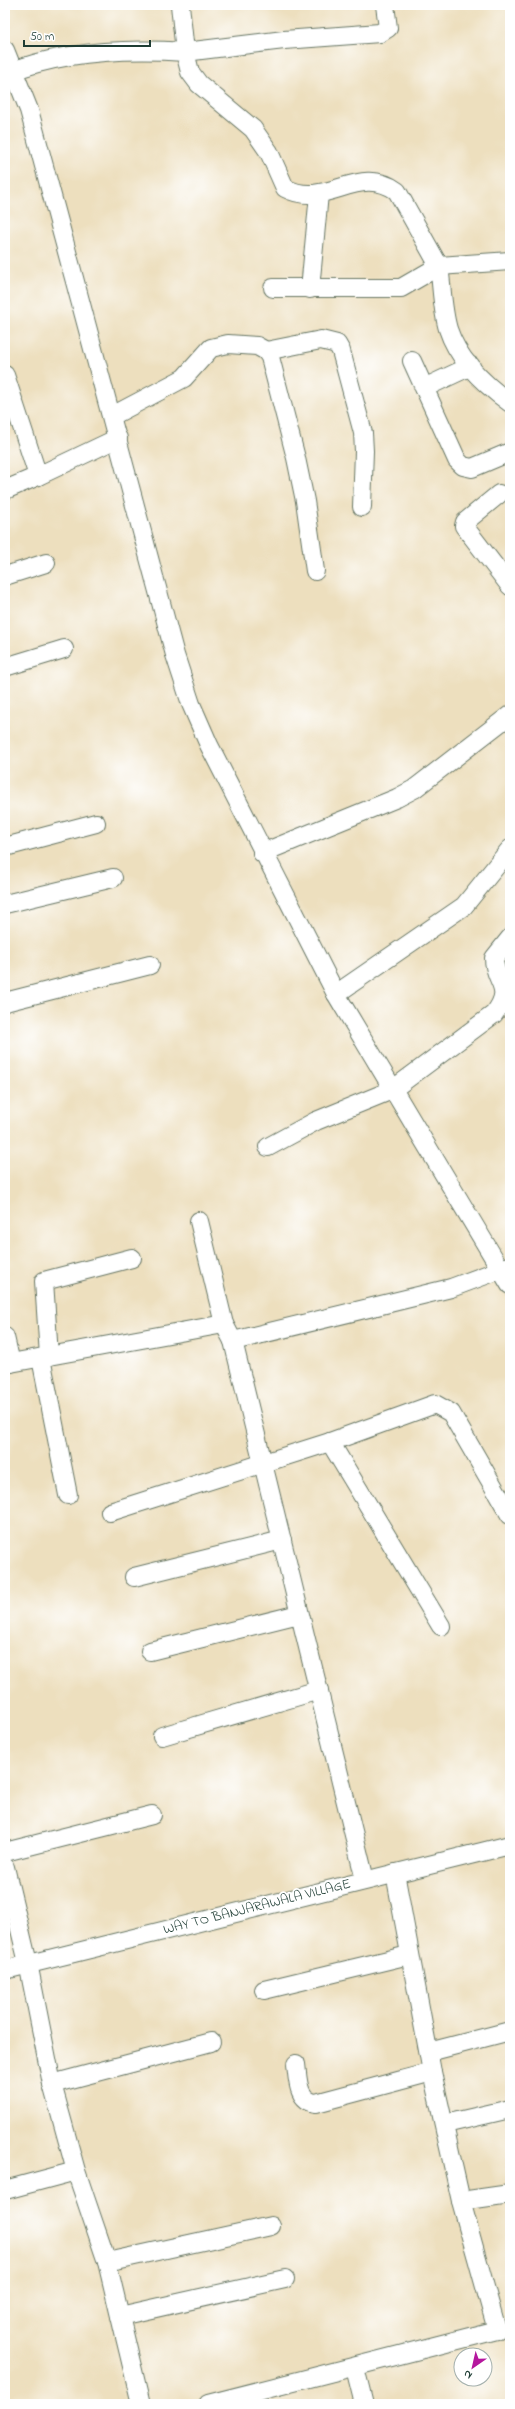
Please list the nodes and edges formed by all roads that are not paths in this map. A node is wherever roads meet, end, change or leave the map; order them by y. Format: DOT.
graph roads {
  1 [pos="180,5"];
  2 [pos="385,5"];
  3 [pos="5,50"];
  4 [pos="185,52"];
  5 [pos="10,72"];
  6 [pos="319,194"];
  7 [pos="510,261"];
  8 [pos="439,266"];
  9 [pos="273,288"];
  10 [pos="310,289"];
  11 [pos="266,351"];
  12 [pos="412,362"];
  13 [pos="471,366"];
  14 [pos="5,375"];
  15 [pos="424,388"];
  16 [pos="510,403"];
  17 [pos="112,416"];
  18 [pos="118,438"];
  19 [pos="510,452"];
  20 [pos="38,476"];
  21 [pos="5,490"];
  22 [pos="499,494"];
  23 [pos="362,507"];
  24 [pos="46,563"];
  25 [pos="315,571"];
  26 [pos="5,576"];
  27 [pos="510,586"];
  28 [pos="64,649"];
  29 [pos="5,667"];
  30 [pos="510,715"];
  31 [pos="96,822"];
  32 [pos="5,847"];
  33 [pos="510,849"];
  34 [pos="262,853"];
  35 [pos="113,878"];
  36 [pos="5,904"];
  37 [pos="510,938"];
  38 [pos="150,965"];
  39 [pos="336,994"];
  40 [pos="5,1002"];
  41 [pos="392,1090"];
  42 [pos="268,1147"];
  43 [pos="199,1221"];
  44 [pos="132,1258"];
  45 [pos="506,1268"];
  46 [pos="510,1285"];
  47 [pos="224,1324"];
  48 [pos="5,1337"];
  49 [pos="233,1341"];
  50 [pos="45,1357"];
  51 [pos="8,1364"];
  52 [pos="330,1442"];
  53 [pos="264,1462"];
  54 [pos="68,1495"];
  55 [pos="110,1512"];
  56 [pos="510,1515"];
  57 [pos="282,1540"];
  58 [pos="134,1577"];
  59 [pos="299,1614"];
  60 [pos="441,1626"];
  61 [pos="150,1651"];
  62 [pos="319,1690"];
  63 [pos="162,1736"];
  64 [pos="152,1815"];
  65 [pos="510,1846"];
  66 [pos="5,1852"];
  67 [pos="5,1867"];
  68 [pos="395,1873"];
  69 [pos="365,1880"];
  70 [pos="409,1955"];
  71 [pos="28,1963"];
  72 [pos="5,1970"];
  73 [pos="264,1990"];
  74 [pos="510,2031"];
  75 [pos="211,2042"];
  76 [pos="429,2052"];
  77 [pos="296,2064"];
  78 [pos="432,2072"];
  79 [pos="52,2084"];
  80 [pos="510,2109"];
  81 [pos="445,2124"];
  82 [pos="76,2171"];
  83 [pos="5,2190"];
  84 [pos="510,2194"];
  85 [pos="462,2201"];
  86 [pos="272,2226"];
  87 [pos="107,2262"];
  88 [pos="285,2279"];
  89 [pos="120,2316"];
  90 [pos="504,2328"];
  91 [pos="355,2368"];
  92 [pos="241,2400"];
  93 [pos="141,2404"];
  94 [pos="208,2404"];
  95 [pos="364,2404"];
  1 -- 4 [label="street"];
  2 -- 4 [label="street"];
  3 -- 5 [label="street"];
  4 -- 5 [label="street"];
  4 -- 6 [label="street"];
  5 -- 17 [label="street"];
  6 -- 8 [label="street"];
  6 -- 10 [label="street"];
  7 -- 8 [label="street"];
  8 -- 10 [label="street"];
  8 -- 13 [label="street"];
  9 -- 10 [label="street"];
  11 -- 17 [label="street"];
  11 -- 23 [label="street"];
  11 -- 25 [label="street"];
  12 -- 15 [label="street"];
  13 -- 15 [label="street"];
  13 -- 16 [label="street"];
  14 -- 20 [label="street"];
  15 -- 19 [label="street"];
  17 -- 18 [label="street"];
  18 -- 20 [label="street"];
  18 -- 34 [label="street"];
  20 -- 21 [label="street"];
  22 -- 27 [label="street"];
  24 -- 26 [label="street"];
  28 -- 29 [label="street"];
  30 -- 34 [label="street"];
  31 -- 32 [label="street"];
  33 -- 39 [label="street"];
  34 -- 39 [label="street"];
  35 -- 36 [label="street"];
  37 -- 41 [label="street"];
  38 -- 40 [label="street"];
  39 -- 41 [label="street"];
  41 -- 42 [label="street"];
  41 -- 45 [label="street"];
  43 -- 47 [label="street"];
  44 -- 50 [label="street"];
  45 -- 46 [label="street"];
  45 -- 49 [label="street"];
  47 -- 49 [label="street"];
  47 -- 50 [label="street"];
  48 -- 51 [label="street"];
  49 -- 53 [label="street"];
  50 -- 51 [label="street"];
  50 -- 54 [label="street"];
  52 -- 53 [label="street"];
  52 -- 56 [label="street"];
  52 -- 60 [label="street"];
  53 -- 55 [label="street"];
  53 -- 57 [label="street"];
  57 -- 58 [label="street"];
  57 -- 59 [label="street"];
  59 -- 61 [label="street"];
  59 -- 62 [label="street"];
  62 -- 63 [label="street"];
  62 -- 69 [label="street"];
  64 -- 66 [label="street"];
  65 -- 68 [label="street, WAY TO BANJARAWALA VILLAGE"];
  67 -- 71 [label="street"];
  68 -- 69 [label="street, WAY TO BANJARAWALA VILLAGE"];
  68 -- 70 [label="street"];
  69 -- 71 [label="street, WAY TO BANJARAWALA VILLAGE"];
  70 -- 73 [label="street"];
  70 -- 76 [label="street"];
  71 -- 72 [label="street, WAY TO BANJARAWALA VILLAGE"];
  71 -- 79 [label="street"];
  74 -- 76 [label="street"];
  75 -- 79 [label="street"];
  76 -- 78 [label="street"];
  77 -- 78 [label="street"];
  78 -- 81 [label="street"];
  79 -- 82 [label="street"];
  80 -- 81 [label="street"];
  81 -- 85 [label="street"];
  82 -- 83 [label="street"];
  82 -- 87 [label="street"];
  84 -- 85 [label="street"];
  85 -- 90 [label="street"];
  86 -- 87 [label="street"];
  87 -- 89 [label="street"];
  88 -- 89 [label="street"];
  89 -- 93 [label="street"];
  90 -- 91 [label="street"];
  91 -- 92 [label="street"];
  91 -- 95 [label="street"];
  92 -- 94 [label="street"];
}
